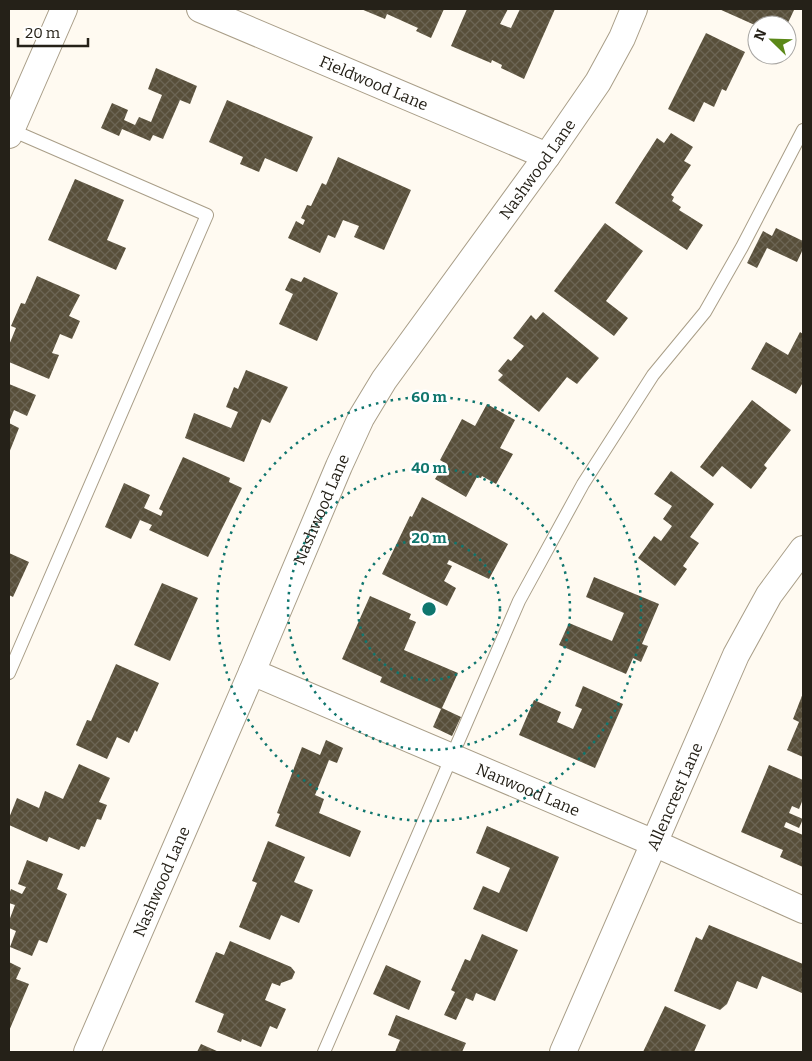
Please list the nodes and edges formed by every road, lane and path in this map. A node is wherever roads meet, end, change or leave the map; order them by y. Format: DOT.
graph roads {
  1 [pos="64,9"];
  2 [pos="200,9"];
  3 [pos="634,9"];
  4 [pos="803,130"];
  5 [pos="10,132"];
  6 [pos="547,156"];
  7 [pos="803,549"];
  8 [pos="252,672"];
  9 [pos="9,673"];
  10 [pos="452,757"];
  11 [pos="654,842"];
  12 [pos="803,910"];
  13 [pos="87,1052"];
  14 [pos="324,1052"];
  15 [pos="563,1052"];
  1 -- 5 [label="street"];
  2 -- 6 [label="street, Fieldwood Lane"];
  3 -- 6 [label="street, Nashwood Lane"];
  4 -- 10 [label="lane"];
  5 -- 9 [label="lane"];
  6 -- 8 [label="street, Nashwood Lane"];
  7 -- 11 [label="street, Allencrest Lane"];
  8 -- 10 [label="street, Nanwood Lane"];
  8 -- 13 [label="street, Nashwood Lane"];
  10 -- 11 [label="street, Nanwood Lane"];
  10 -- 14 [label="lane"];
  11 -- 12 [label="street, Nanwood Lane"];
  11 -- 15 [label="street, Allencrest Lane"];
}
